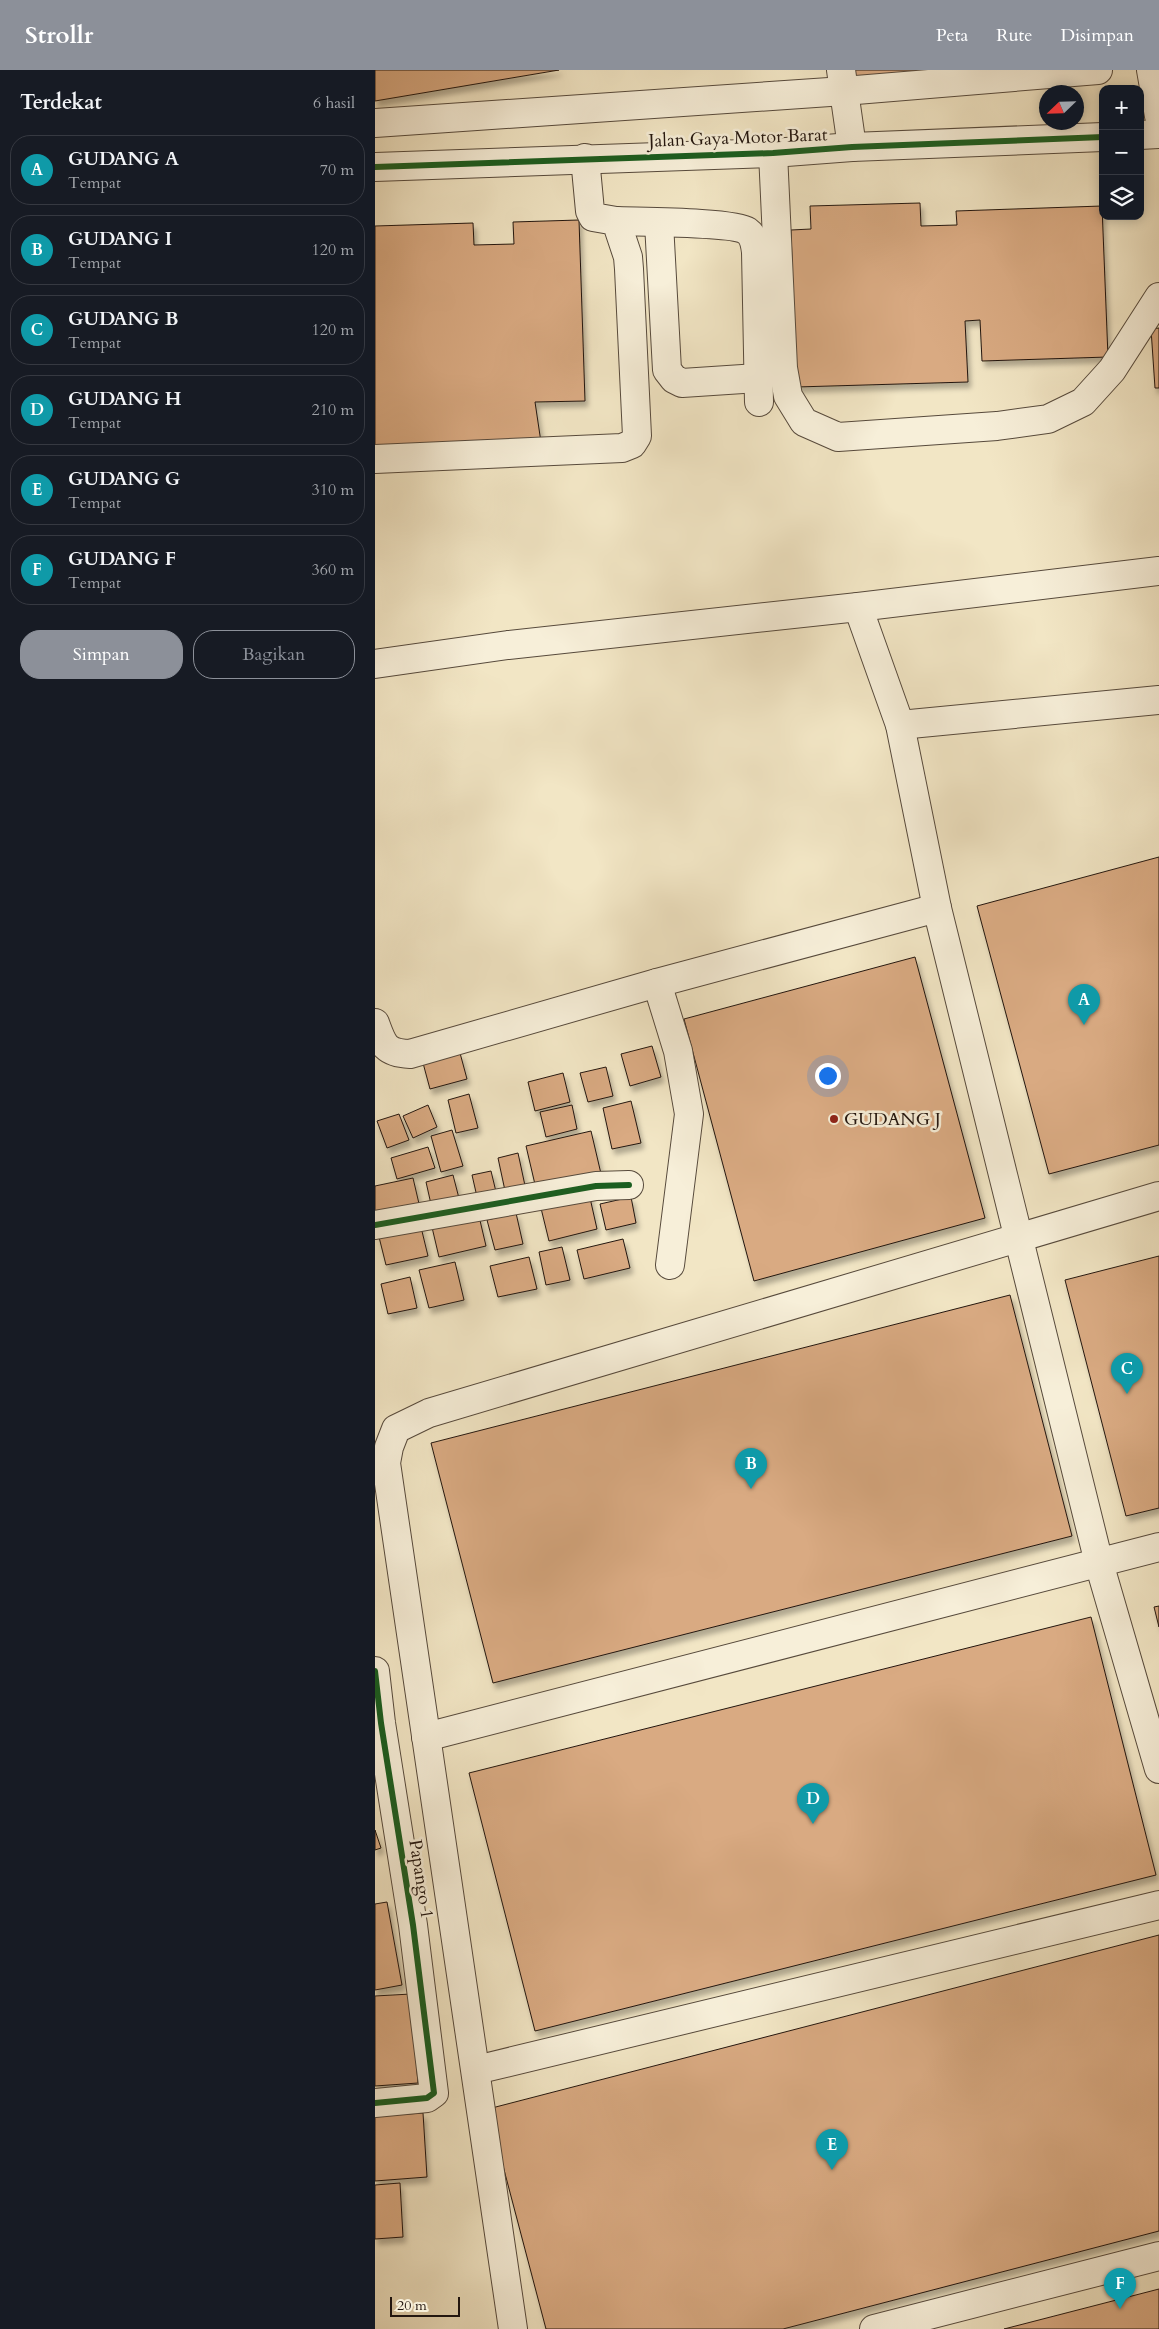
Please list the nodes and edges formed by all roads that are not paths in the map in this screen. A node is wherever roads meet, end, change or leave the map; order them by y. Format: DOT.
graph roads {
  1 [pos="1098,70"];
  2 [pos="1151,70"];
  3 [pos="843,81"];
  4 [pos="1159,116"];
  5 [pos="375,123"];
  6 [pos="1159,134"];
  7 [pos="1144,135"];
  8 [pos="1099,137"];
  9 [pos="853,147"];
  10 [pos="773,153"];
  11 [pos="585,158"];
  12 [pos="375,167"];
  13 [pos="616,221"];
  14 [pos="659,223"];
  15 [pos="1159,297"];
  16 [pos="375,459"];
  17 [pos="1159,571"];
  18 [pos="858,608"];
  19 [pos="375,664"];
  20 [pos="1159,700"];
  21 [pos="899,726"];
  22 [pos="937,908"];
  23 [pos="657,983"];
  24 [pos="375,1023"];
  25 [pos="629,1184"];
  26 [pos="1159,1196"];
  27 [pos="375,1225"];
  28 [pos="1020,1238"];
  29 [pos="670,1266"];
  30 [pos="1159,1548"];
  31 [pos="1099,1563"];
  32 [pos="375,1671"];
  33 [pos="426,1737"];
  34 [pos="1159,1769"];
  35 [pos="1159,1904"];
  36 [pos="476,2070"];
  37 [pos="375,2103"];
  38 [pos="1159,2256"];
  39 [pos="513,2329"];
  40 [pos="874,2329"];
  1 -- 3 [label="street"];
  2 -- 4 [label="street"];
  3 -- 5 [label="street"];
  3 -- 9 [label="street"];
  6 -- 7 [label="street"];
  8 -- 9 [label="street, Jalan Gaya Motor Barat"];
  9 -- 10 [label="street, Jalan Gaya Motor Barat"];
  10 -- 11 [label="street, Jalan Gaya Motor Barat"];
  10 -- 15 [label="street"];
  11 -- 12 [label="street, Jalan Gaya Motor Barat"];
  11 -- 13 [label="street"];
  13 -- 14 [label="street"];
  13 -- 16 [label="street"];
  14 -- 14 [label="street"];
  17 -- 18 [label="street"];
  18 -- 19 [label="street"];
  18 -- 21 [label="street"];
  20 -- 21 [label="street"];
  21 -- 22 [label="street"];
  22 -- 23 [label="street"];
  22 -- 28 [label="street"];
  23 -- 24 [label="street"];
  23 -- 29 [label="street"];
  25 -- 27 [label="street"];
  26 -- 28 [label="street"];
  28 -- 31 [label="street"];
  28 -- 33 [label="street"];
  30 -- 31 [label="street"];
  31 -- 33 [label="street"];
  31 -- 34 [label="street"];
  32 -- 37 [label="street, Papango 1"];
  33 -- 36 [label="street"];
  35 -- 36 [label="street"];
  36 -- 39 [label="street"];
  38 -- 40 [label="street"];
}
